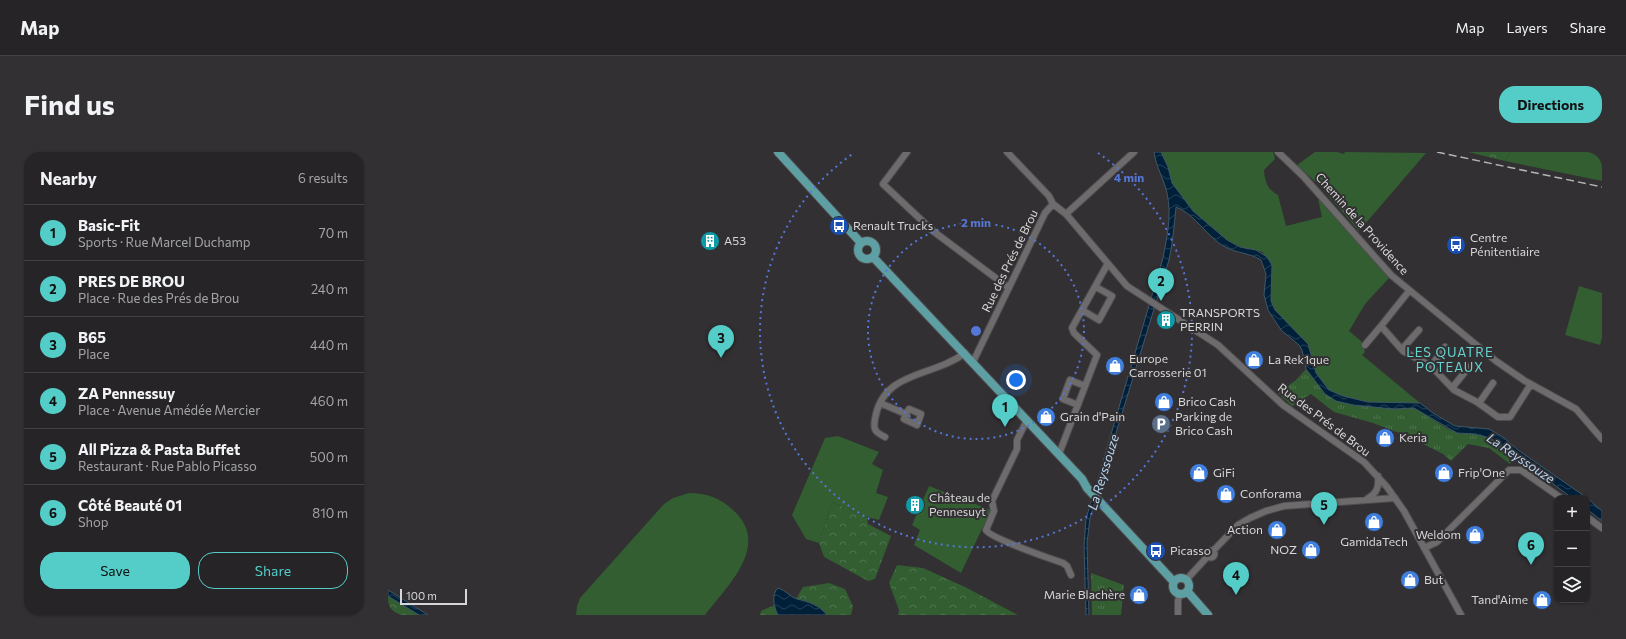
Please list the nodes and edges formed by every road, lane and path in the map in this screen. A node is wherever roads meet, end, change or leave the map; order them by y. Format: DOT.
graph roads {
  1 [pos="778,152"];
  2 [pos="907,152"];
  3 [pos="1007,152"];
  4 [pos="1134,152"];
  5 [pos="1278,152"];
  6 [pos="1053,204"];
  7 [pos="1066,214"];
  8 [pos="861,244"];
  9 [pos="873,256"];
  10 [pos="1107,265"];
  11 [pos="1096,287"];
  12 [pos="1008,288"];
  13 [pos="1409,291"];
  14 [pos="1082,310"];
  15 [pos="1381,326"];
  16 [pos="1419,330"];
  17 [pos="1364,345"];
  18 [pos="1445,347"];
  19 [pos="1402,350"];
  20 [pos="965,353"];
  21 [pos="973,362"];
  22 [pos="1431,366"];
  23 [pos="1468,367"];
  24 [pos="1493,383"];
  25 [pos="1531,384"];
  26 [pos="1085,386"];
  27 [pos="1452,388"];
  28 [pos="880,403"];
  29 [pos="1479,403"];
  30 [pos="1078,405"];
  31 [pos="906,414"];
  32 [pos="1026,420"];
  33 [pos="885,437"];
  34 [pos="1602,439"];
  35 [pos="1059,454"];
  36 [pos="1378,476"];
  37 [pos="1557,495"];
  38 [pos="1395,498"];
  39 [pos="1366,500"];
  40 [pos="1590,519"];
  41 [pos="1602,528"];
  42 [pos="1424,548"];
  43 [pos="1072,575"];
  44 [pos="1179,580"];
  45 [pos="1184,592"];
  46 [pos="1178,615"];
  47 [pos="1208,615"];
  48 [pos="1461,615"];
  1 -- 8 [label="main road"];
  2 -- 12 [label="street"];
  3 -- 6 [label="street"];
  4 -- 7 [label="street"];
  5 -- 13 [label="street, Chemin de la Providence"];
  6 -- 7 [label="street, Rue des Prés de Brou"];
  6 -- 12 [label="street, Rue des Prés de Brou"];
  7 -- 10 [label="street, Rue des Prés de Brou"];
  8 -- 9 [label="main road"];
  8 -- 9 [label="main road"];
  9 -- 20 [label="main road"];
  10 -- 11 [label="street"];
  10 -- 36 [label="street, Rue des Prés de Brou"];
  11 -- 14 [label="street"];
  11 -- 14 [label="street"];
  12 -- 21 [label="street, Rue des Prés de Brou"];
  13 -- 15 [label="street"];
  13 -- 25 [label="street, Chemin de la Providence"];
  14 -- 26 [label="street"];
  15 -- 17 [label="street"];
  15 -- 19 [label="street"];
  16 -- 19 [label="street"];
  18 -- 22 [label="street"];
  19 -- 22 [label="street"];
  20 -- 21 [label="main road"];
  20 -- 28 [label="street"];
  21 -- 32 [label="main road"];
  22 -- 27 [label="street"];
  23 -- 27 [label="street"];
  24 -- 29 [label="street"];
  25 -- 29 [label="street"];
  25 -- 34 [label="street, Chemin de la Providence"];
  26 -- 30 [label="street"];
  26 -- 30 [label="street"];
  27 -- 29 [label="street"];
  28 -- 31 [label="street"];
  28 -- 33 [label="street"];
  30 -- 35 [label="street"];
  32 -- 35 [label="main road"];
  32 -- 43 [label="street"];
  35 -- 44 [label="main road"];
  36 -- 38 [label="street, Rue des Prés de Brou"];
  36 -- 39 [label="street"];
  37 -- 42 [label="street"];
  38 -- 39 [label="street"];
  38 -- 42 [label="street, Rue des Prés de Brou"];
  39 -- 44 [label="street"];
  40 -- 41 [label="street"];
  42 -- 48 [label="street, Rue des Prés de Brou"];
  44 -- 45 [label="main road"];
  44 -- 45 [label="main road"];
  45 -- 46 [label="street"];
  45 -- 47 [label="main road"];
}
